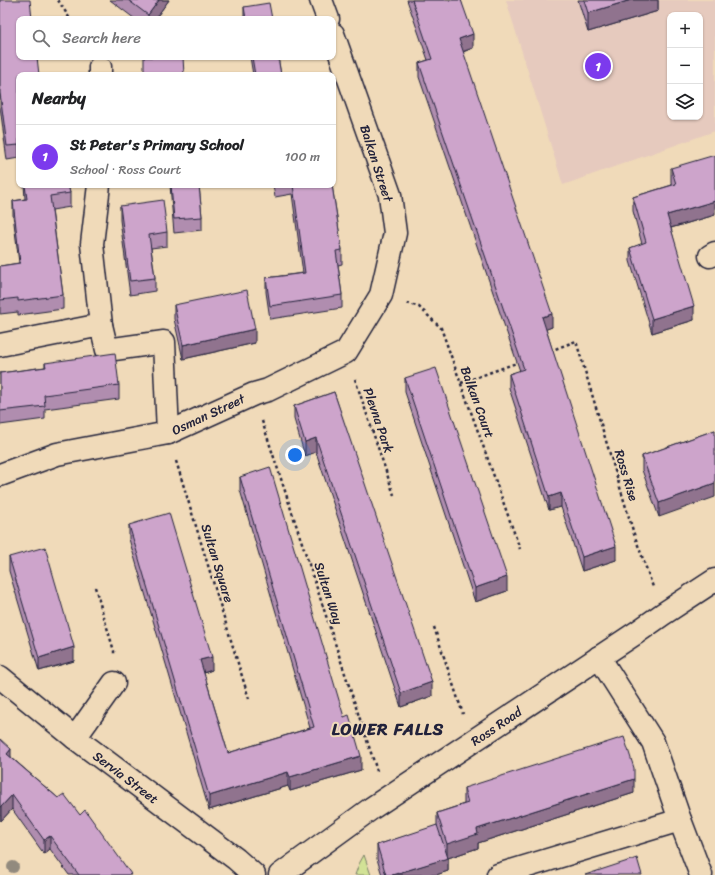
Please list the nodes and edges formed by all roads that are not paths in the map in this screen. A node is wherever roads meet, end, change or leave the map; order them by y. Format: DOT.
graph roads {
  1 [pos="321,0"];
  2 [pos="327,16"];
  3 [pos="336,42"];
  4 [pos="99,188"];
  5 [pos="101,325"];
  6 [pos="0,345"];
  7 [pos="346,352"];
  8 [pos="168,433"];
  9 [pos="0,475"];
  10 [pos="715,580"];
  11 [pos="600,657"];
  12 [pos="0,677"];
  13 [pos="114,683"];
  14 [pos="75,738"];
  15 [pos="680,820"];
  16 [pos="254,875"];
  17 [pos="280,875"];
  18 [pos="498,875"];
  19 [pos="701,875"];
  1 -- 2 [label="street"];
  3 -- 7 [label="street, Balkan Street"];
  4 -- 5 [label="street"];
  5 -- 6 [label="street"];
  5 -- 8 [label="street"];
  7 -- 8 [label="street, Osman Street"];
  8 -- 9 [label="street, Osman Street"];
  10 -- 11 [label="street, Ross Road"];
  11 -- 15 [label="street"];
  11 -- 17 [label="street, Ross Road"];
  12 -- 14 [label="street, Servia Street"];
  13 -- 14 [label="street"];
  14 -- 16 [label="street, Servia Street"];
  15 -- 18 [label="street"];
  15 -- 19 [label="street"];
}
